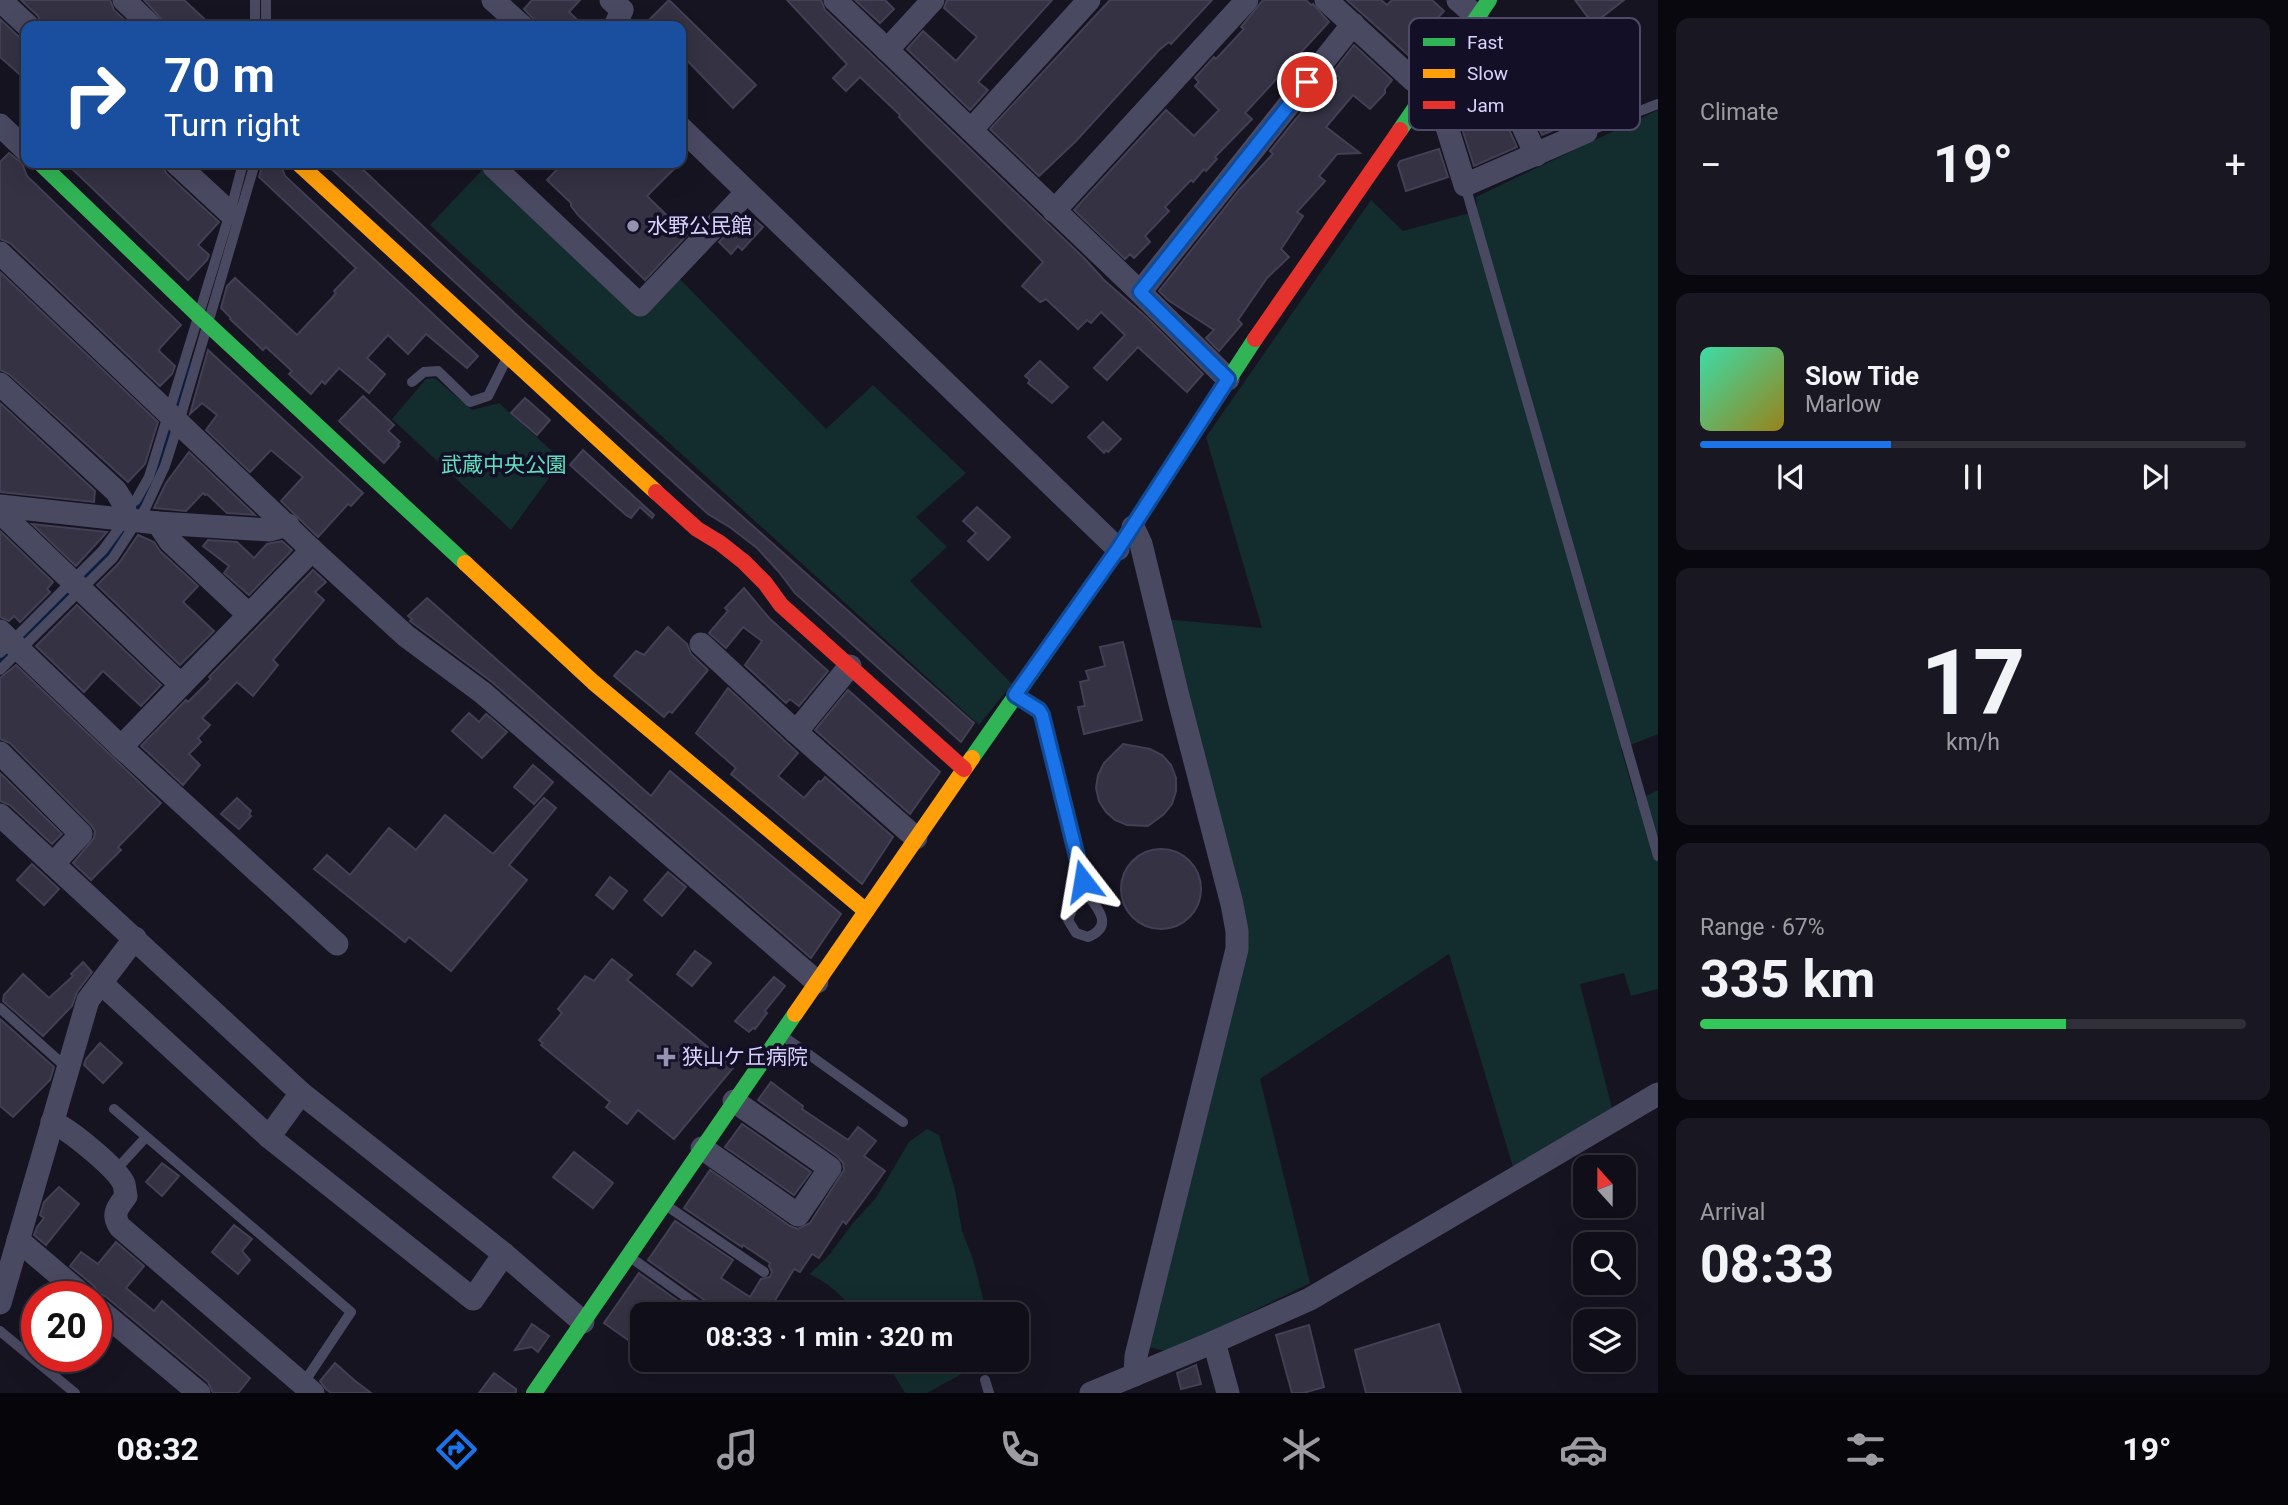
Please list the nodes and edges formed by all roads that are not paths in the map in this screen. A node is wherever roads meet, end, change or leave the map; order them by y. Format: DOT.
graph roads {
  1 [pos="0,0"];
  2 [pos="124,0"];
  3 [pos="255,0"];
  4 [pos="266,0"];
  5 [pos="494,0"];
  6 [pos="611,0"];
  7 [pos="835,0"];
  8 [pos="933,0"];
  9 [pos="1089,0"];
  10 [pos="1247,0"];
  11 [pos="1325,0"];
  12 [pos="1458,0"];
  13 [pos="1483,9"];
  14 [pos="23,21"];
  15 [pos="146,21"];
  16 [pos="255,21"];
  17 [pos="266,21"];
  18 [pos="517,21"];
  19 [pos="617,21"];
  20 [pos="1353,24"];
  21 [pos="887,50"];
  22 [pos="1409,76"];
  23 [pos="1658,104"];
  24 [pos="1640,111"];
  25 [pos="1409,117"];
  26 [pos="0,125"];
  27 [pos="971,130"];
  28 [pos="1448,130"];
  29 [pos="1525,130"];
  30 [pos="1591,130"];
  31 [pos="1586,132"];
  32 [pos="686,133"];
  33 [pos="21,145"];
  34 [pos="1536,155"];
  35 [pos="45,168"];
  36 [pos="181,168"];
  37 [pos="242,168"];
  38 [pos="253,168"];
  39 [pos="303,168"];
  40 [pos="495,168"];
  41 [pos="1465,185"];
  42 [pos="747,192"];
  43 [pos="1054,211"];
  44 [pos="230,213"];
  45 [pos="0,253"];
  46 [pos="1140,292"];
  47 [pos="203,319"];
  48 [pos="508,358"];
  49 [pos="1228,379"];
  50 [pos="412,382"];
  51 [pos="0,384"];
  52 [pos="175,417"];
  53 [pos="0,506"];
  54 [pos="0,512"];
  55 [pos="136,517"];
  56 [pos="288,525"];
  57 [pos="1133,527"];
  58 [pos="1118,549"];
  59 [pos="312,550"];
  60 [pos="76,586"];
  61 [pos="249,615"];
  62 [pos="7,644"];
  63 [pos="701,644"];
  64 [pos="850,666"];
  65 [pos="0,670"];
  66 [pos="181,685"];
  67 [pos="1015,695"];
  68 [pos="796,732"];
  69 [pos="121,747"];
  70 [pos="0,753"];
  71 [pos="964,769"];
  72 [pos="0,815"];
  73 [pos="916,838"];
  74 [pos="1658,856"];
  75 [pos="53,864"];
  76 [pos="1083,881"];
  77 [pos="866,911"];
  78 [pos="135,938"];
  79 [pos="337,944"];
  80 [pos="817,982"];
  81 [pos="100,983"];
  82 [pos="0,1008"];
  83 [pos="781,1035"];
  84 [pos="67,1068"];
  85 [pos="301,1093"];
  86 [pos="1658,1094"];
  87 [pos="734,1101"];
  88 [pos="114,1109"];
  89 [pos="52,1122"];
  90 [pos="903,1122"];
  91 [pos="146,1137"];
  92 [pos="269,1137"];
  93 [pos="702,1148"];
  94 [pos="114,1172"];
  95 [pos="665,1205"];
  96 [pos="18,1241"];
  97 [pos="504,1254"];
  98 [pos="628,1255"];
  99 [pos="764,1272"];
  100 [pos="66,1281"];
  101 [pos="693,1302"];
  102 [pos="0,1303"];
  103 [pos="112,1320"];
  104 [pos="583,1322"];
  105 [pos="0,1331"];
  106 [pos="1214,1342"];
  107 [pos="1135,1375"];
  108 [pos="985,1380"];
  109 [pos="308,1388"];
  110 [pos="75,1393"];
  111 [pos="199,1393"];
  112 [pos="534,1393"];
  113 [pos="989,1393"];
  114 [pos="1091,1393"];
  115 [pos="1228,1393"];
  1 -- 14 [label="street"];
  2 -- 15 [label="street"];
  3 -- 16 [label="lane"];
  4 -- 17 [label="lane"];
  5 -- 18 [label="street"];
  6 -- 19 [label="street"];
  7 -- 21 [label="street"];
  8 -- 21 [label="street"];
  9 -- 27 [label="street"];
  10 -- 43 [label="street"];
  11 -- 20 [label="street"];
  12 -- 13 [label="street"];
  20 -- 22 [label="street"];
  20 -- 46 [label="street"];
  21 -- 27 [label="street"];
  23 -- 24 [label="lane"];
  25 -- 49 [label="street"];
  26 -- 33 [label="street"];
  27 -- 43 [label="street"];
  28 -- 41 [label="street"];
  29 -- 34 [label="street"];
  30 -- 31 [label="lane"];
  31 -- 34 [label="street"];
  32 -- 42 [label="street"];
  34 -- 41 [label="street"];
  35 -- 47 [label="street"];
  36 -- 44 [label="street"];
  37 -- 44 [label="lane"];
  38 -- 47 [label="lane"];
  39 -- 48 [label="street"];
  40 -- 42 [label="street"];
  41 -- 74 [label="lane"];
  42 -- 58 [label="street"];
  43 -- 46 [label="street"];
  44 -- 47 [label="lane"];
  45 -- 52 [label="street"];
  46 -- 49 [label="street"];
  47 -- 52 [label="lane"];
  47 -- 77 [label="street"];
  48 -- 50 [label="lane"];
  48 -- 64 [label="street"];
  49 -- 57 [label="street"];
  51 -- 55 [label="street"];
  52 -- 55 [label="lane"];
  52 -- 55 [label="lane"];
  52 -- 56 [label="street"];
  53 -- 55 [label="street"];
  54 -- 60 [label="street"];
  55 -- 56 [label="street"];
  55 -- 60 [label="lane"];
  55 -- 61 [label="street"];
  56 -- 59 [label="street"];
  57 -- 58 [label="street"];
  57 -- 107 [label="street"];
  58 -- 67 [label="street"];
  59 -- 61 [label="street"];
  59 -- 80 [label="street"];
  60 -- 62 [label="lane"];
  60 -- 66 [label="street"];
  61 -- 66 [label="street"];
  62 -- 65 [label="lane"];
  62 -- 69 [label="street"];
  63 -- 68 [label="street"];
  64 -- 68 [label="street"];
  64 -- 71 [label="street"];
  66 -- 69 [label="street"];
  67 -- 71 [label="street"];
  67 -- 76 [label="lane"];
  68 -- 73 [label="street"];
  69 -- 79 [label="street"];
  70 -- 75 [label="street"];
  71 -- 73 [label="street"];
  72 -- 75 [label="street"];
  73 -- 77 [label="street"];
  75 -- 78 [label="street"];
  76 -- 76 [label="lane"];
  77 -- 80 [label="street"];
  78 -- 81 [label="street"];
  78 -- 85 [label="street"];
  80 -- 83 [label="street"];
  81 -- 84 [label="street"];
  81 -- 92 [label="street"];
  82 -- 84 [label="lane"];
  83 -- 87 [label="street"];
  83 -- 90 [label="lane"];
  84 -- 89 [label="street"];
  85 -- 92 [label="street"];
  85 -- 97 [label="street"];
  86 -- 106 [label="street"];
  87 -- 93 [label="street"];
  87 -- 93 [label="street"];
  88 -- 91 [label="lane"];
  89 -- 94 [label="street"];
  89 -- 96 [label="street"];
  91 -- 94 [label="lane"];
  91 -- 109 [label="lane"];
  92 -- 97 [label="street"];
  93 -- 95 [label="street"];
  94 -- 109 [label="street"];
  95 -- 98 [label="street"];
  95 -- 99 [label="lane"];
  96 -- 100 [label="street"];
  96 -- 102 [label="street"];
  97 -- 104 [label="street"];
  98 -- 101 [label="lane"];
  98 -- 104 [label="street"];
  103 -- 111 [label="street"];
  104 -- 112 [label="street"];
  105 -- 110 [label="lane"];
  106 -- 107 [label="street"];
  106 -- 115 [label="street"];
  107 -- 114 [label="street"];
  108 -- 113 [label="lane"];
}
